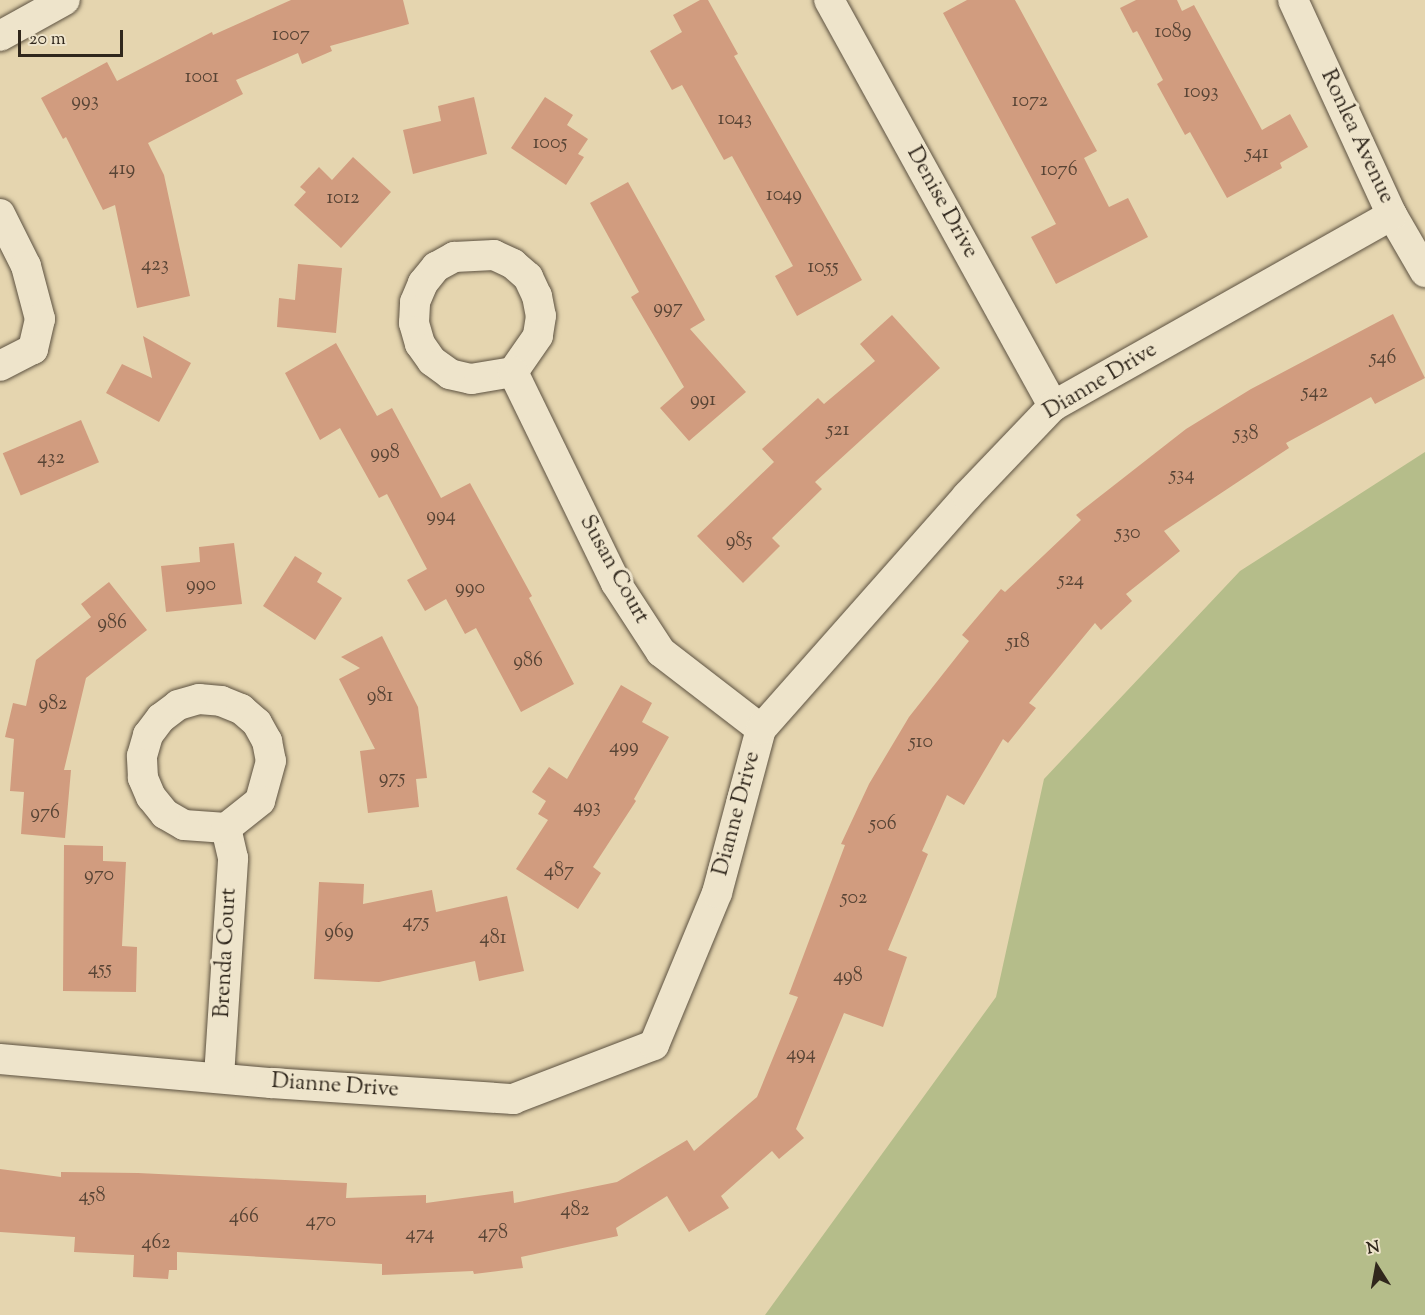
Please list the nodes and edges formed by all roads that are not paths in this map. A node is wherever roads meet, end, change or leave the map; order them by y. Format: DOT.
graph roads {
  1 [pos="65,0"];
  2 [pos="829,0"];
  3 [pos="1293,0"];
  4 [pos="0,36"];
  5 [pos="0,214"];
  6 [pos="1392,215"];
  7 [pos="1425,272"];
  8 [pos="0,366"];
  9 [pos="513,372"];
  10 [pos="1053,406"];
  11 [pos="762,729"];
  12 [pos="226,828"];
  13 [pos="0,1059"];
  14 [pos="219,1077"];
  1 -- 4 [label="street"];
  2 -- 10 [label="street, Denise Drive"];
  3 -- 6 [label="street, Ronlea Avenue"];
  5 -- 8 [label="street"];
  6 -- 7 [label="street, Ronlea Avenue"];
  6 -- 10 [label="street, Dianne Drive"];
  9 -- 9 [label="street"];
  9 -- 11 [label="street, Susan Court"];
  10 -- 11 [label="street, Dianne Drive"];
  11 -- 14 [label="street, Dianne Drive"];
  12 -- 12 [label="street"];
  12 -- 14 [label="street, Brenda Court"];
  13 -- 14 [label="street, Dianne Drive"];
}
